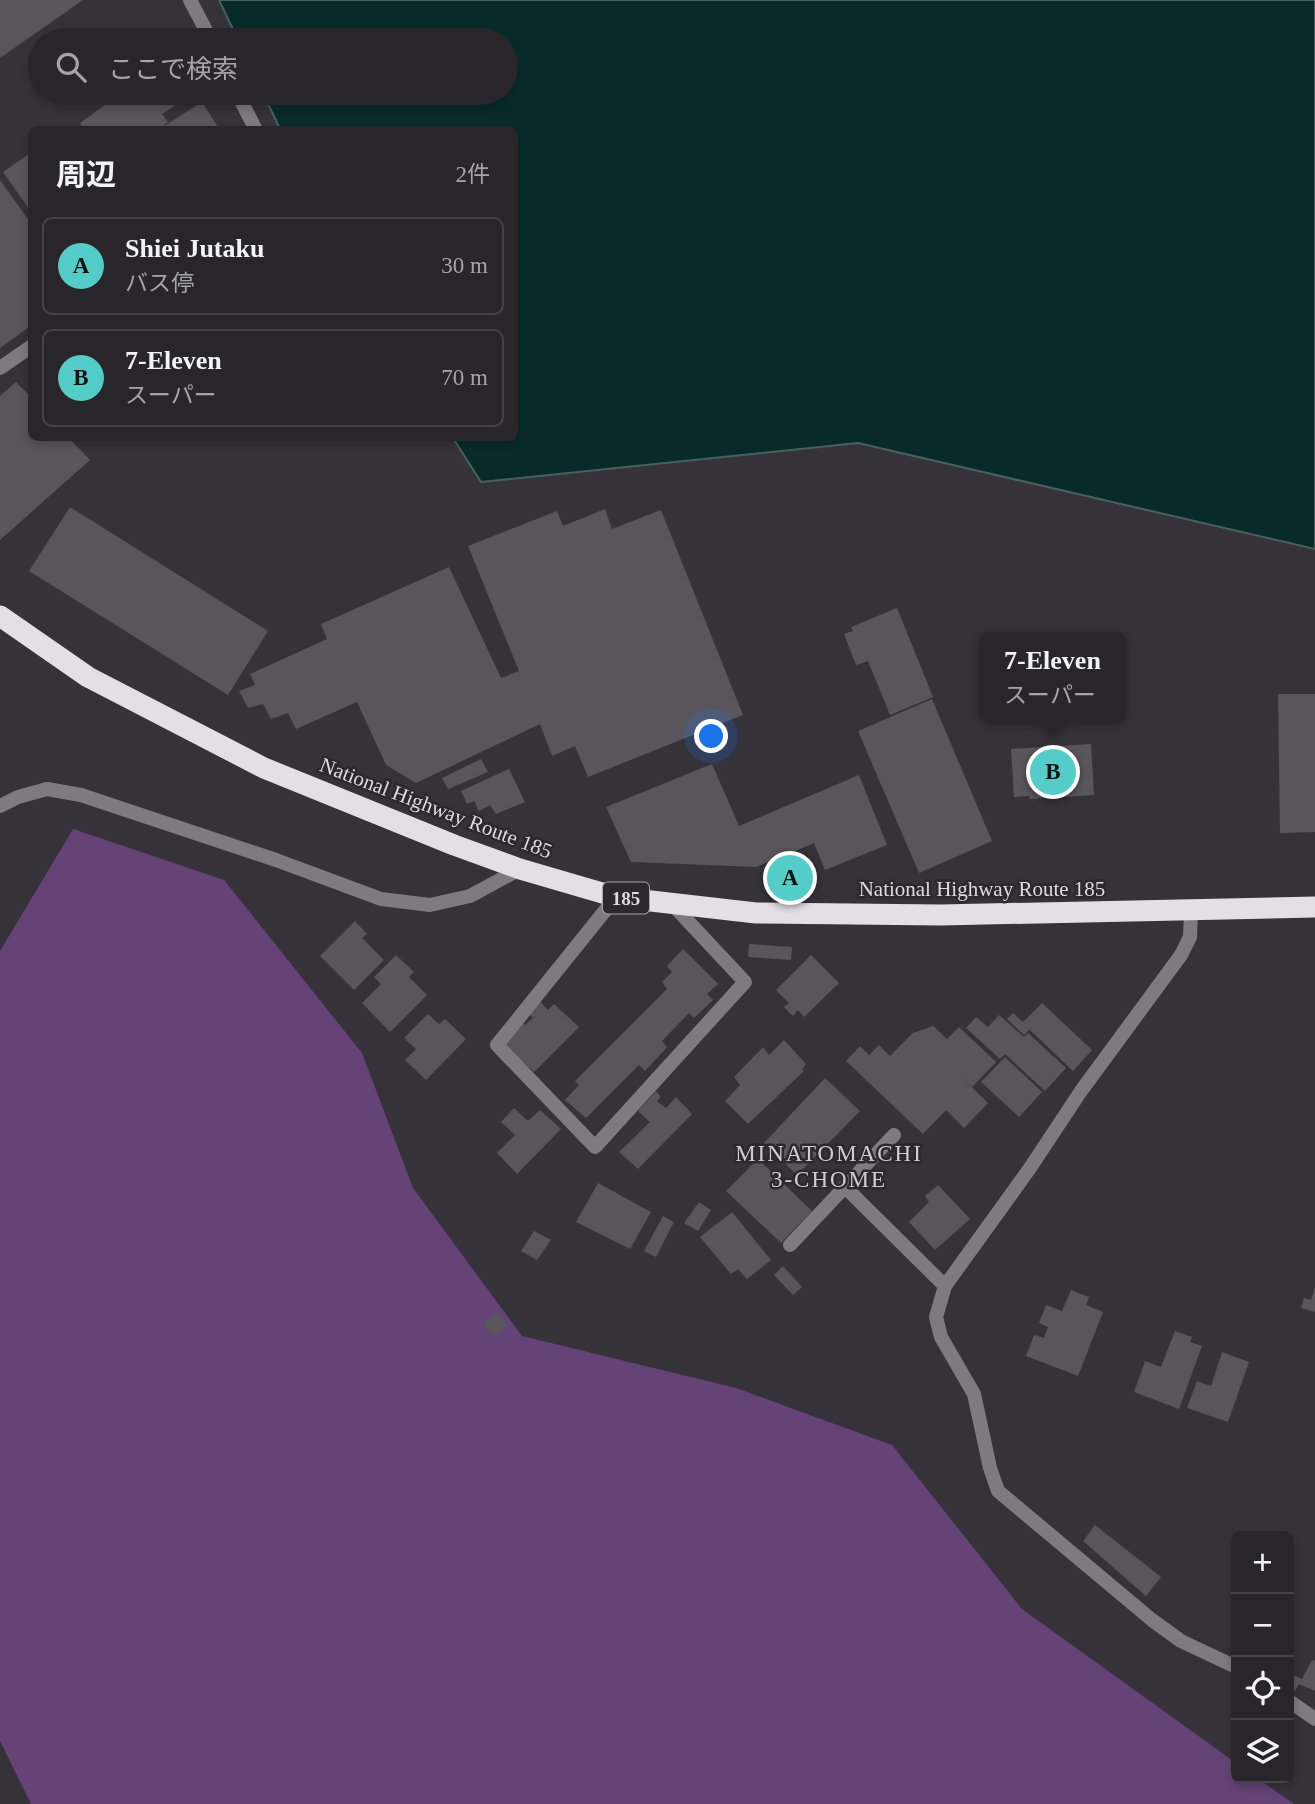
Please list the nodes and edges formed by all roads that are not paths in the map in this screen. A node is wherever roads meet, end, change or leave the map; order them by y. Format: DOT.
graph roads {
  1 [pos="190,0"];
  2 [pos="205,28"];
  3 [pos="243,105"];
  4 [pos="254,126"];
  5 [pos="28,349"];
  6 [pos="0,368"];
  7 [pos="0,616"];
  8 [pos="0,806"];
  9 [pos="520,869"];
  10 [pos="616,897"];
  11 [pos="671,903"];
  12 [pos="1315,907"];
  13 [pos="1191,911"];
  14 [pos="894,1135"];
  15 [pos="845,1187"];
  16 [pos="790,1245"];
  17 [pos="945,1286"];
  18 [pos="1231,1665"];
  19 [pos="1294,1704"];
  20 [pos="1315,1719"];
  1 -- 2 [label="street"];
  3 -- 4 [label="street"];
  5 -- 6 [label="street"];
  7 -- 9 [label="highway, National Highway Route 185 / 185"];
  8 -- 9 [label="street"];
  9 -- 10 [label="highway, National Highway Route 185 / 185"];
  10 -- 11 [label="highway, National Highway Route 185 / 185"];
  10 -- 11 [label="street"];
  11 -- 13 [label="highway, National Highway Route 185 / 185"];
  12 -- 13 [label="highway, National Highway Route 185 / 185"];
  13 -- 17 [label="street"];
  14 -- 15 [label="street"];
  15 -- 16 [label="street"];
  15 -- 17 [label="street"];
  17 -- 18 [label="street"];
  19 -- 20 [label="street"];
}
